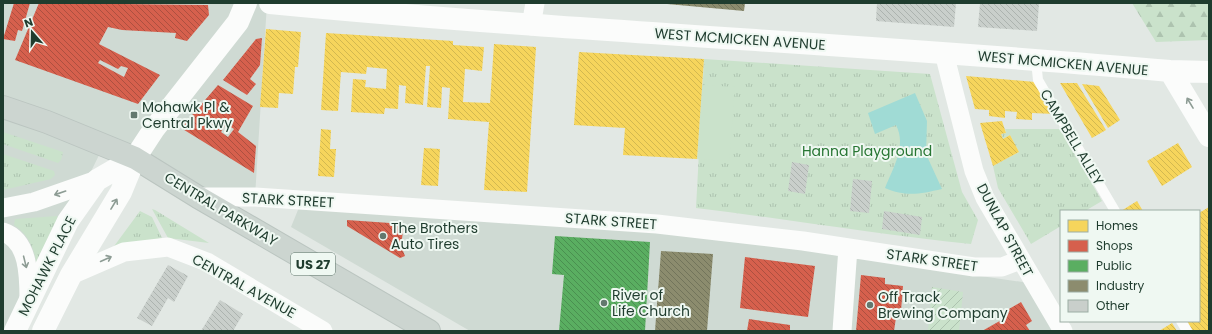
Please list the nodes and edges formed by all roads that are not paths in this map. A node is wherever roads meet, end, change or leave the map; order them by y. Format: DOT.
graph roads {
  1 [pos="246,3"];
  2 [pos="270,3"];
  3 [pos="535,3"];
  4 [pos="312,5"];
  5 [pos="531,26"];
  6 [pos="944,53"];
  7 [pos="1036,61"];
  8 [pos="1170,71"];
  9 [pos="1209,72"];
  10 [pos="3,107"];
  11 [pos="1209,136"];
  12 [pos="135,158"];
  13 [pos="97,180"];
  14 [pos="198,197"];
  15 [pos="3,208"];
  16 [pos="1114,210"];
  17 [pos="3,232"];
  18 [pos="848,248"];
  19 [pos="1020,260"];
  20 [pos="71,275"];
  21 [pos="29,303"];
  22 [pos="1182,322"];
  23 [pos="15,331"];
  24 [pos="43,331"];
  25 [pos="323,331"];
  26 [pos="429,331"];
  27 [pos="842,331"];
  28 [pos="1063,331"];
  29 [pos="1186,331"];
  1 -- 12 [label="street, MOHAWK PLACE"];
  2 -- 4 [label="street, WEST MCMICKEN AVENUE"];
  3 -- 5 [label="street"];
  4 -- 5 [label="street, WEST MCMICKEN AVENUE"];
  5 -- 6 [label="street, WEST MCMICKEN AVENUE"];
  6 -- 7 [label="street, WEST MCMICKEN AVENUE"];
  6 -- 19 [label="street, DUNLAP STREET"];
  7 -- 8 [label="street, WEST MCMICKEN AVENUE"];
  7 -- 16 [label="lane, CAMPBELL ALLEY"];
  8 -- 9 [label="street, WEST MCMICKEN AVENUE"];
  11 -- 8 [label="street, one-way"];
  10 -- 12 [label="main road, CENTRAL PARKWAY / US 27"];
  12 -- 13 [label="street, MOHAWK PLACE"];
  12 -- 14 [label="main road, CENTRAL PARKWAY / US 27"];
  20 -- 12 [label="street, MOHAWK PLACE, one-way"];
  13 -- 15 [label="street, one-way"];
  13 -- 21 [label="street, MOHAWK PLACE"];
  14 -- 18 [label="street, STARK STREET"];
  14 -- 26 [label="main road, CENTRAL PARKWAY / US 27"];
  17 -- 21 [label="street, one-way"];
  18 -- 19 [label="street, STARK STREET"];
  18 -- 27 [label="street"];
  19 -- 28 [label="street, DUNLAP STREET"];
  20 -- 24 [label="street, MOHAWK PLACE"];
  20 -- 25 [label="street, CENTRAL AVENUE, one-way"];
  21 -- 23 [label="street, MOHAWK PLACE"];
  22 -- 29 [label="lane"];
}
